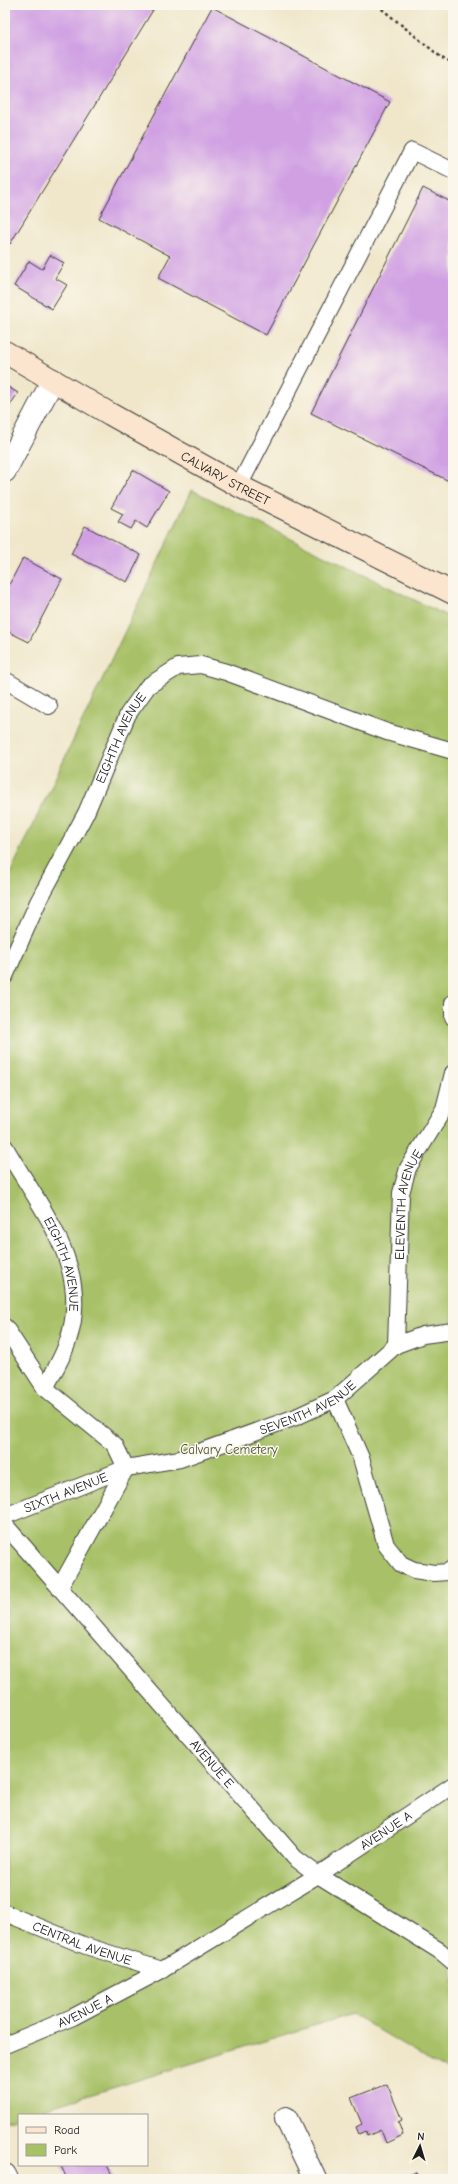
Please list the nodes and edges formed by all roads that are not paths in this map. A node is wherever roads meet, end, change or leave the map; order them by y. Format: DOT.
graph roads {
  1 [pos="453,171"];
  2 [pos="5,352"];
  3 [pos="53,380"];
  4 [pos="5,471"];
  5 [pos="239,486"];
  6 [pos="453,593"];
  7 [pos="5,680"];
  8 [pos="49,706"];
  9 [pos="453,751"];
  10 [pos="5,976"];
  11 [pos="453,1003"];
  12 [pos="453,1016"];
  13 [pos="453,1073"];
  14 [pos="5,1147"];
  15 [pos="5,1327"];
  16 [pos="453,1331"];
  17 [pos="396,1345"];
  18 [pos="45,1388"];
  19 [pos="336,1399"];
  20 [pos="126,1468"];
  21 [pos="5,1516"];
  22 [pos="5,1525"];
  23 [pos="453,1568"];
  24 [pos="60,1587"];
  25 [pos="453,1784"];
  26 [pos="318,1875"];
  27 [pos="5,1913"];
  28 [pos="453,1962"];
  29 [pos="162,1970"];
  30 [pos="5,2045"];
  31 [pos="286,2118"];
  32 [pos="5,2176"];
  33 [pos="7,2179"];
  34 [pos="315,2179"];
  1 -- 5 [label="lane"];
  2 -- 3 [label="street, CALVARY STREET"];
  3 -- 4 [label="street"];
  3 -- 5 [label="street, CALVARY STREET"];
  5 -- 6 [label="street, CALVARY STREET"];
  7 -- 8 [label="lane"];
  9 -- 10 [label="lane, EIGHTH AVENUE"];
  11 -- 12 [label="lane"];
  13 -- 17 [label="lane, ELEVENTH AVENUE"];
  14 -- 18 [label="lane, EIGHTH AVENUE"];
  15 -- 18 [label="lane"];
  16 -- 17 [label="lane, SEVENTH AVENUE"];
  17 -- 19 [label="lane, SEVENTH AVENUE"];
  18 -- 20 [label="lane"];
  19 -- 20 [label="lane, SEVENTH AVENUE"];
  19 -- 23 [label="lane"];
  20 -- 21 [label="lane, SIXTH AVENUE"];
  20 -- 24 [label="lane"];
  22 -- 24 [label="lane, AVENUE E"];
  24 -- 26 [label="lane, AVENUE E"];
  25 -- 26 [label="lane, AVENUE A"];
  26 -- 28 [label="lane, AVENUE E"];
  26 -- 29 [label="lane, AVENUE A"];
  27 -- 29 [label="lane, CENTRAL AVENUE"];
  29 -- 30 [label="lane, AVENUE A"];
  31 -- 34 [label="street"];
  32 -- 33 [label="street"];
}
